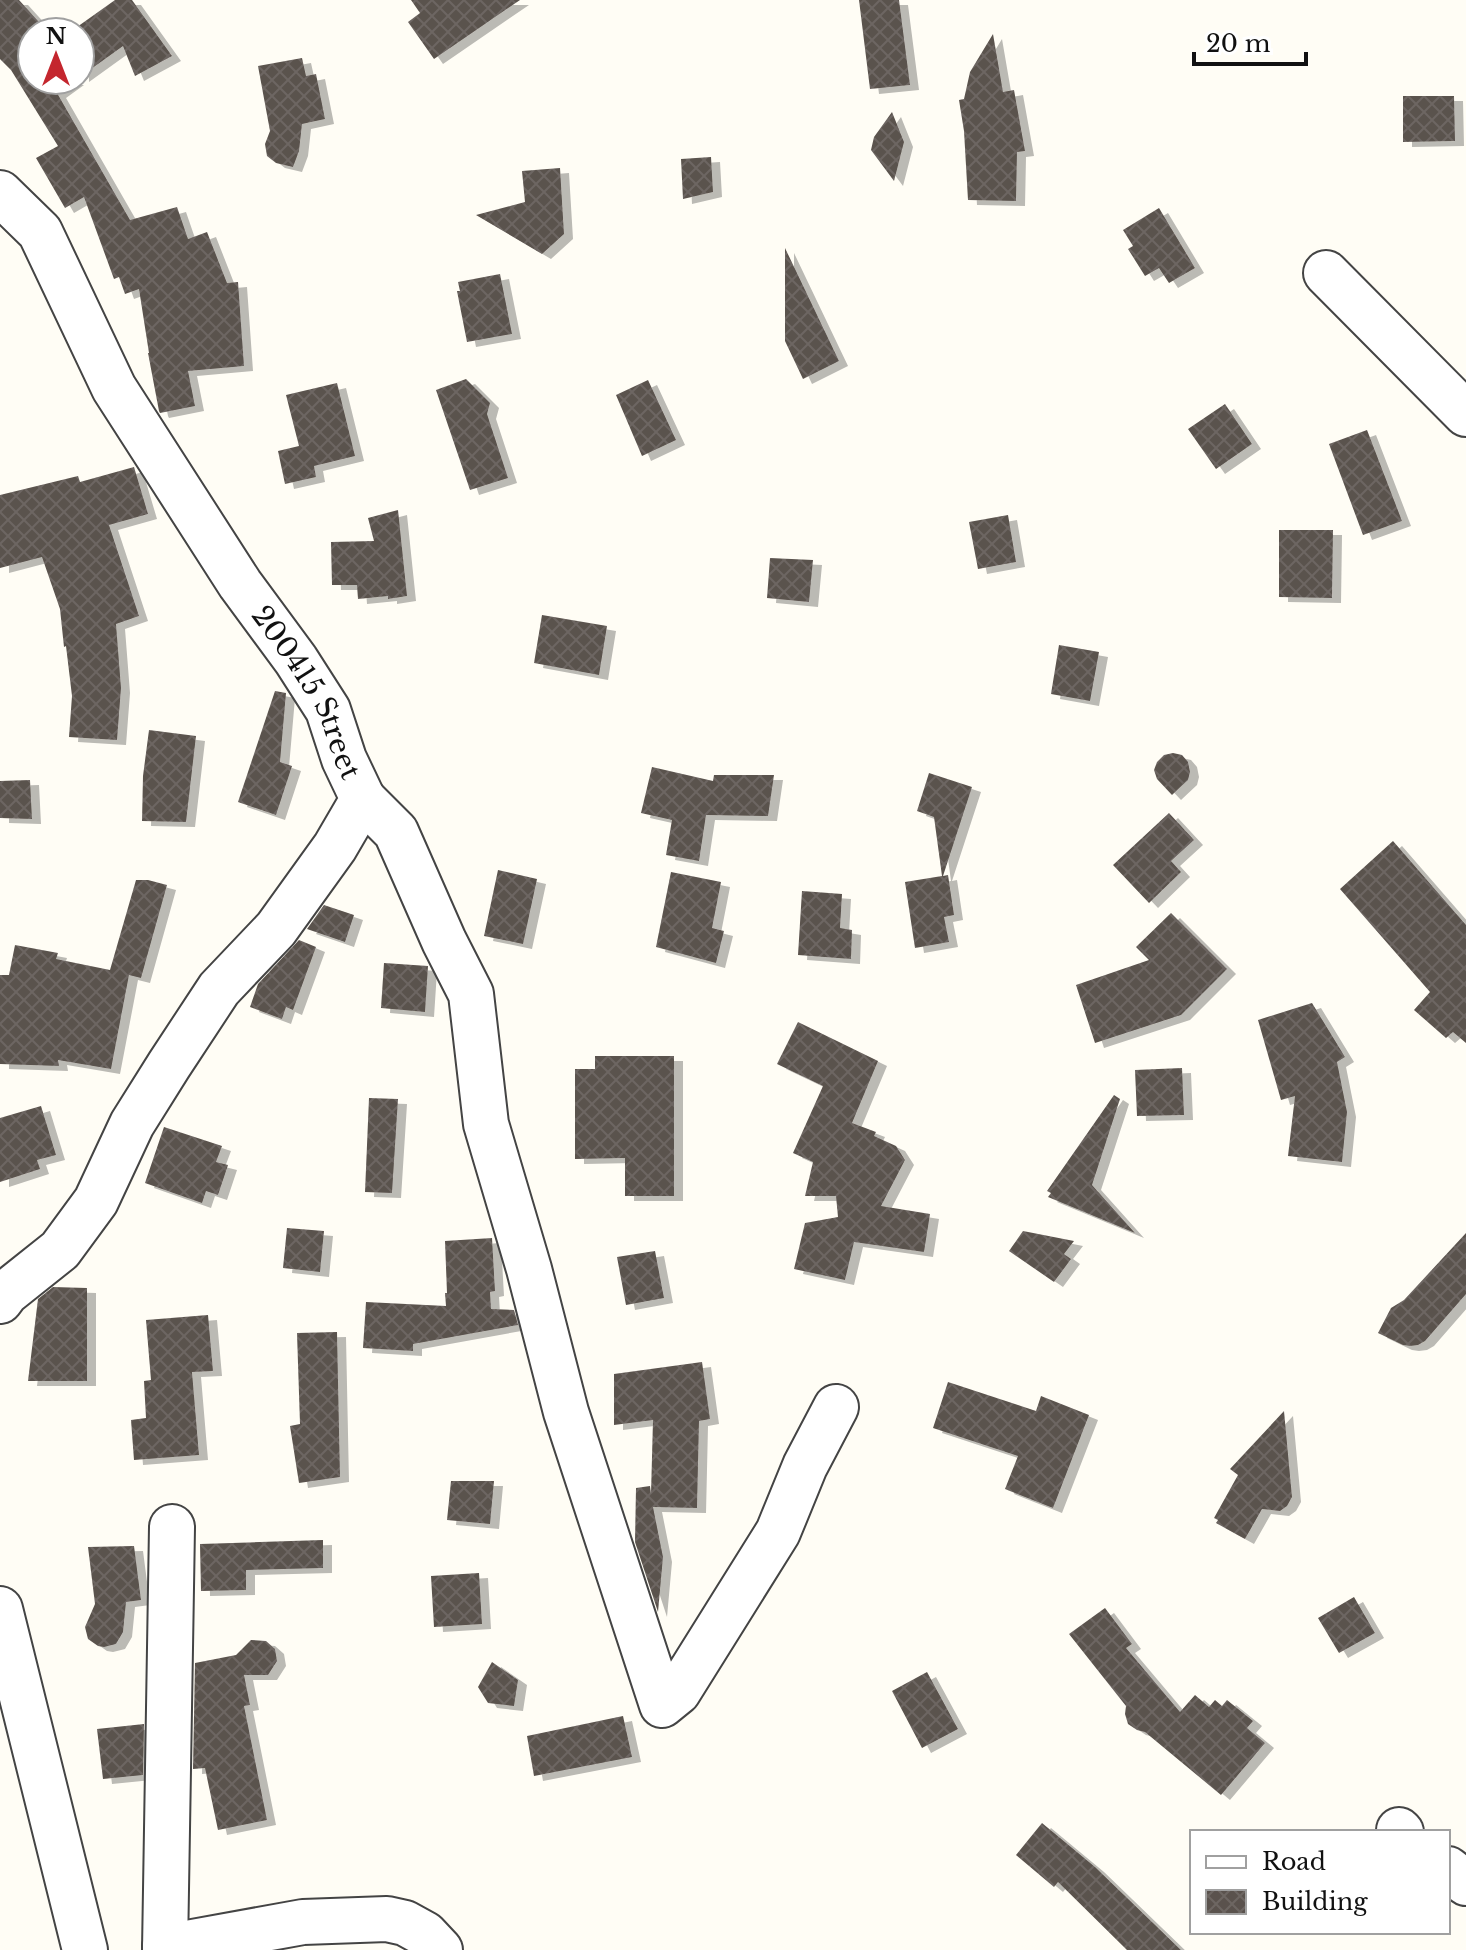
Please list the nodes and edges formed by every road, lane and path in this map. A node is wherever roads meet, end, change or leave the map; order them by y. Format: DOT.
graph roads {
  1 [pos="0,193"];
  2 [pos="1326,273"];
  3 [pos="1466,414"];
  4 [pos="363,799"];
  5 [pos="3,1297"];
  6 [pos="836,1407"];
  7 [pos="172,1527"];
  8 [pos="0,1609"];
  9 [pos="1450,1871"];
  10 [pos="1466,1883"];
  11 [pos="165,1949"];
  12 [pos="85,1950"];
  13 [pos="440,1950"];
  1 -- 4 [label="street, 200415 Street"];
  2 -- 3 [label="street"];
  4 -- 5 [label="street, 200415 Street"];
  4 -- 6 [label="street"];
  7 -- 11 [label="street"];
  8 -- 12 [label="street"];
  9 -- 10 [label="street"];
  11 -- 13 [label="street"];
}
